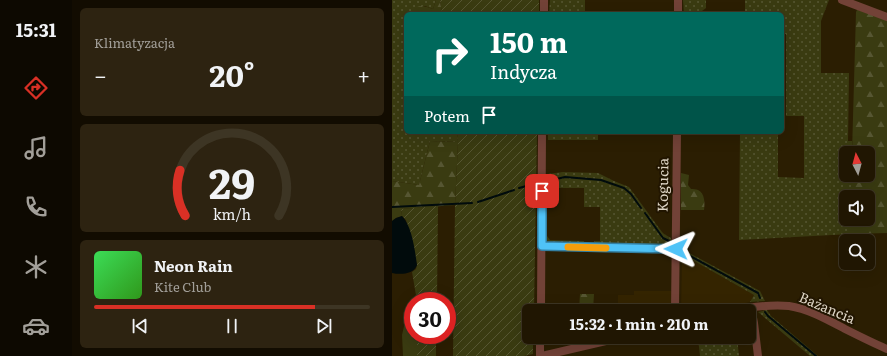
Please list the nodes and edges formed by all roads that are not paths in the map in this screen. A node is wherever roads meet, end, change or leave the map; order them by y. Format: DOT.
graph roads {
  1 [pos="544,0"];
  2 [pos="678,0"];
  3 [pos="842,0"];
  4 [pos="544,12"];
  5 [pos="678,12"];
  6 [pos="887,17"];
  7 [pos="542,134"];
  8 [pos="677,134"];
  9 [pos="542,246"];
  10 [pos="676,249"];
  11 [pos="540,304"];
  12 [pos="675,304"];
  13 [pos="756,306"];
  14 [pos="756,340"];
  15 [pos="540,344"];
  16 [pos="592,344"];
  17 [pos="579,347"];
  18 [pos="887,350"];
  19 [pos="541,356"];
  20 [pos="581,356"];
  21 [pos="758,356"];
  1 -- 4 [label="street"];
  2 -- 5 [label="street"];
  3 -- 6 [label="street"];
  7 -- 9 [label="street"];
  8 -- 10 [label="street, Kogucia"];
  9 -- 10 [label="street"];
  9 -- 11 [label="street"];
  10 -- 12 [label="street, Kogucia"];
  13 -- 18 [label="street, Bażancia"];
  14 -- 21 [label="street"];
  15 -- 19 [label="street"];
  16 -- 17 [label="street"];
  17 -- 19 [label="street"];
  17 -- 20 [label="street"];
}
